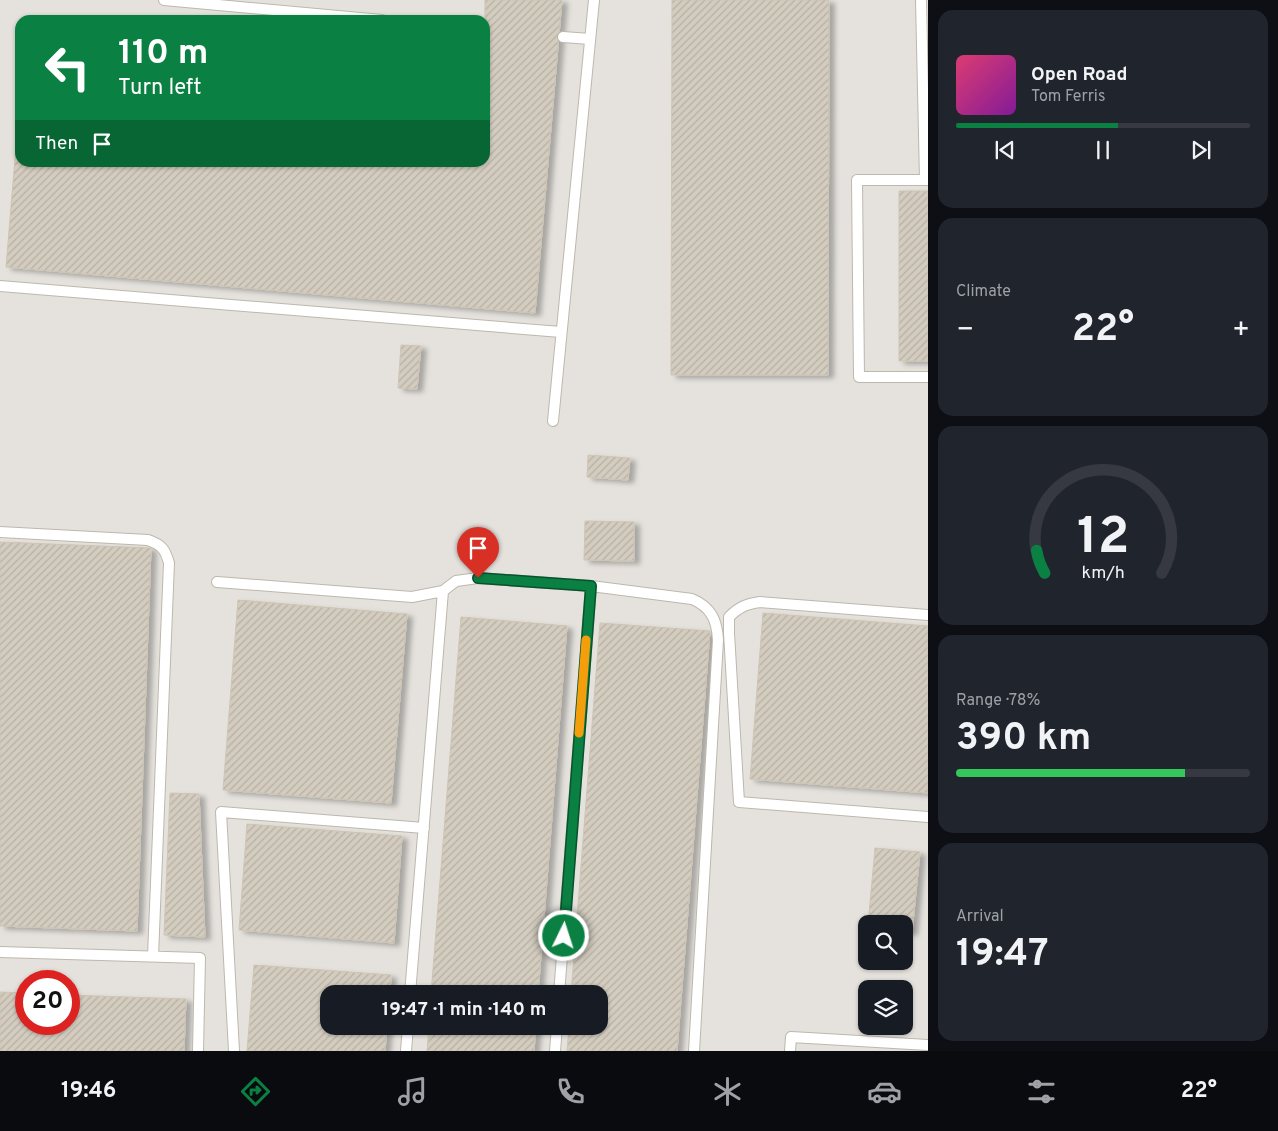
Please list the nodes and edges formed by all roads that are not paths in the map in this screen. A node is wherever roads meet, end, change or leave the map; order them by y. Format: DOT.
graph roads {
  1 [pos="164,0"];
  2 [pos="594,0"];
  3 [pos="921,0"];
  4 [pos="328,15"];
  5 [pos="563,37"];
  6 [pos="590,39"];
  7 [pos="926,180"];
  8 [pos="0,286"];
  9 [pos="562,332"];
  10 [pos="928,377"];
  11 [pos="553,421"];
  12 [pos="0,532"];
  13 [pos="217,582"];
  14 [pos="591,586"];
  15 [pos="443,591"];
  16 [pos="928,615"];
  17 [pos="928,817"];
  18 [pos="424,828"];
  19 [pos="0,952"];
  20 [pos="153,956"];
  21 [pos="411,985"];
  22 [pos="560,985"];
  23 [pos="407,1035"];
  24 [pos="556,1035"];
  25 [pos="928,1045"];
  26 [pos="198,1051"];
  27 [pos="234,1051"];
  28 [pos="406,1051"];
  29 [pos="555,1051"];
  30 [pos="694,1051"];
  31 [pos="790,1051"];
  1 -- 4 [label="lane"];
  2 -- 6 [label="lane"];
  3 -- 7 [label="lane"];
  5 -- 6 [label="lane"];
  6 -- 9 [label="lane"];
  7 -- 10 [label="lane"];
  8 -- 9 [label="lane"];
  9 -- 11 [label="lane"];
  12 -- 20 [label="lane"];
  13 -- 15 [label="lane"];
  14 -- 15 [label="lane"];
  14 -- 22 [label="lane"];
  14 -- 30 [label="lane"];
  15 -- 18 [label="lane"];
  16 -- 17 [label="lane"];
  18 -- 21 [label="lane"];
  18 -- 27 [label="lane"];
  19 -- 20 [label="lane"];
  20 -- 26 [label="lane"];
  23 -- 28 [label="lane"];
  24 -- 29 [label="lane"];
  25 -- 31 [label="lane"];
}
